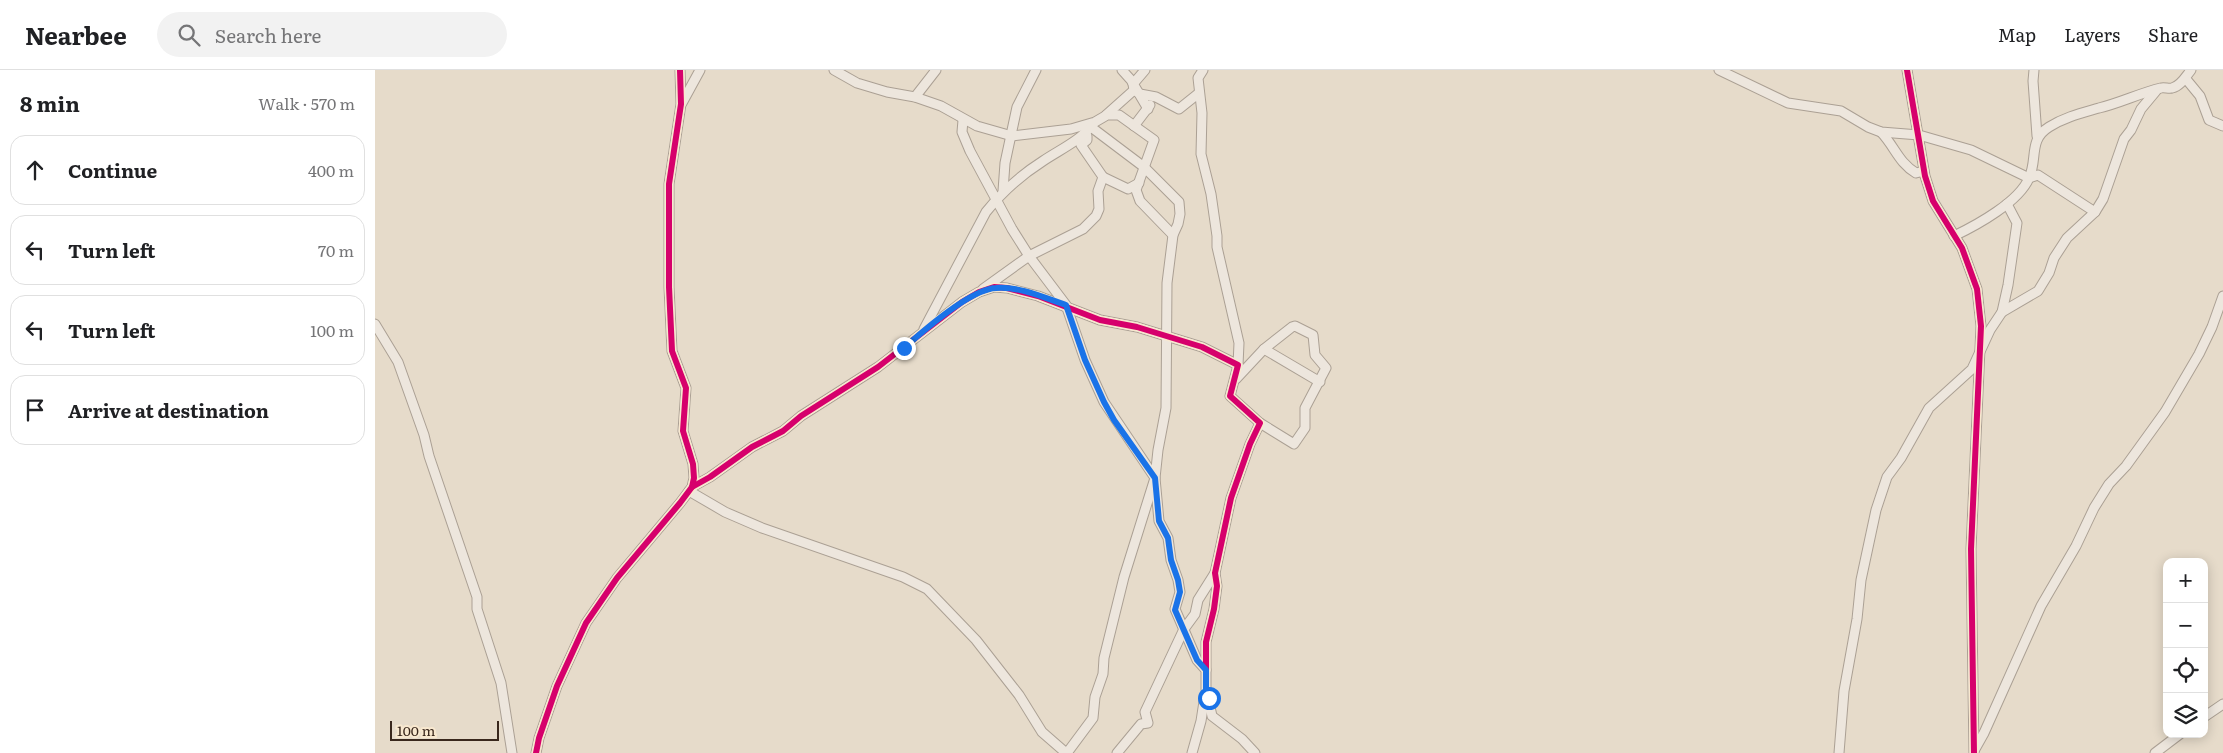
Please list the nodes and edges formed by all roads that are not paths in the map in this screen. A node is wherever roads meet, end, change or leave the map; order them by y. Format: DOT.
graph roads {
  1 [pos="680,70"];
  2 [pos="700,70"];
  3 [pos="834,70"];
  4 [pos="936,70"];
  5 [pos="1036,70"];
  6 [pos="1122,70"];
  7 [pos="1145,70"];
  8 [pos="1203,70"];
  9 [pos="1719,70"];
  10 [pos="1907,70"];
  11 [pos="2034,70"];
  12 [pos="2191,70"];
  13 [pos="926,74"];
  14 [pos="2186,78"];
  15 [pos="1136,89"];
  16 [pos="2156,91"];
  17 [pos="1199,94"];
  18 [pos="915,97"];
  19 [pos="1153,97"];
  20 [pos="681,104"];
  21 [pos="1148,109"];
  22 [pos="963,120"];
  23 [pos="1134,126"];
  24 [pos="2223,126"];
  25 [pos="1091,127"];
  26 [pos="1881,132"];
  27 [pos="1919,135"];
  28 [pos="1012,136"];
  29 [pos="2037,136"];
  30 [pos="1145,167"];
  31 [pos="1925,171"];
  32 [pos="1103,177"];
  33 [pos="2029,178"];
  34 [pos="1139,184"];
  35 [pos="1000,194"];
  36 [pos="2007,204"];
  37 [pos="2095,212"];
  38 [pos="1173,235"];
  39 [pos="1955,236"];
  40 [pos="1029,256"];
  41 [pos="979,292"];
  42 [pos="2223,296"];
  43 [pos="1066,305"];
  44 [pos="2002,312"];
  45 [pos="375,324"];
  46 [pos="919,335"];
  47 [pos="1168,338"];
  48 [pos="1264,349"];
  49 [pos="1980,354"];
  50 [pos="1238,365"];
  51 [pos="1236,380"];
  52 [pos="1320,382"];
  53 [pos="1260,424"];
  54 [pos="1155,478"];
  55 [pos="690,488"];
  56 [pos="1215,572"];
  57 [pos="1184,629"];
  58 [pos="1206,670"];
  59 [pos="1206,689"];
  60 [pos="2223,704"];
  61 [pos="2208,714"];
  62 [pos="2175,738"];
  63 [pos="1974,751"];
  64 [pos="512,753"];
  65 [pos="535,753"];
  66 [pos="1066,753"];
  67 [pos="1117,753"];
  68 [pos="1192,753"];
  69 [pos="1255,753"];
  70 [pos="1839,753"];
  71 [pos="2155,753"];
  1 -- 20 [label="street"];
  2 -- 20 [label="street"];
  3 -- 18 [label="street"];
  4 -- 13 [label="street"];
  5 -- 28 [label="street"];
  6 -- 15 [label="street"];
  7 -- 15 [label="street"];
  8 -- 17 [label="street"];
  9 -- 26 [label="street"];
  10 -- 27 [label="street"];
  11 -- 29 [label="street"];
  12 -- 14 [label="street"];
  13 -- 18 [label="street"];
  14 -- 16 [label="street"];
  14 -- 24 [label="street"];
  15 -- 19 [label="street"];
  15 -- 21 [label="street"];
  15 -- 25 [label="street"];
  16 -- 29 [label="street"];
  16 -- 37 [label="street"];
  17 -- 19 [label="street"];
  17 -- 50 [label="street"];
  18 -- 22 [label="street"];
  19 -- 21 [label="street"];
  20 -- 55 [label="street"];
  21 -- 23 [label="street"];
  22 -- 28 [label="street"];
  22 -- 35 [label="street"];
  23 -- 25 [label="street"];
  23 -- 30 [label="street"];
  25 -- 28 [label="street"];
  25 -- 30 [label="street"];
  25 -- 32 [label="street"];
  25 -- 35 [label="street"];
  26 -- 27 [label="street"];
  26 -- 31 [label="street"];
  27 -- 31 [label="street"];
  27 -- 33 [label="street"];
  28 -- 35 [label="street"];
  29 -- 33 [label="street"];
  30 -- 34 [label="street"];
  30 -- 38 [label="street"];
  31 -- 39 [label="street"];
  32 -- 34 [label="street"];
  32 -- 40 [label="street"];
  33 -- 36 [label="street"];
  33 -- 37 [label="street"];
  34 -- 38 [label="street"];
  35 -- 40 [label="street"];
  35 -- 46 [label="street"];
  36 -- 39 [label="street"];
  36 -- 44 [label="street"];
  37 -- 44 [label="street"];
  38 -- 47 [label="street"];
  39 -- 49 [label="street"];
  40 -- 41 [label="street"];
  40 -- 43 [label="street"];
  41 -- 43 [label="street"];
  41 -- 46 [label="street"];
  42 -- 63 [label="street"];
  43 -- 47 [label="street"];
  43 -- 54 [label="street"];
  44 -- 49 [label="street"];
  45 -- 64 [label="street"];
  46 -- 55 [label="street"];
  47 -- 50 [label="street"];
  47 -- 54 [label="street"];
  48 -- 51 [label="street"];
  48 -- 52 [label="street"];
  48 -- 52 [label="street"];
  49 -- 63 [label="street"];
  49 -- 70 [label="street"];
  50 -- 51 [label="street"];
  51 -- 53 [label="street"];
  52 -- 53 [label="street"];
  53 -- 56 [label="street"];
  54 -- 57 [label="street"];
  54 -- 66 [label="street"];
  55 -- 65 [label="street"];
  55 -- 66 [label="street"];
  56 -- 57 [label="street"];
  56 -- 58 [label="street"];
  57 -- 58 [label="street"];
  57 -- 67 [label="street"];
  58 -- 59 [label="street"];
  59 -- 68 [label="street"];
  59 -- 69 [label="street"];
  60 -- 61 [label="street"];
  62 -- 71 [label="street"];
}
